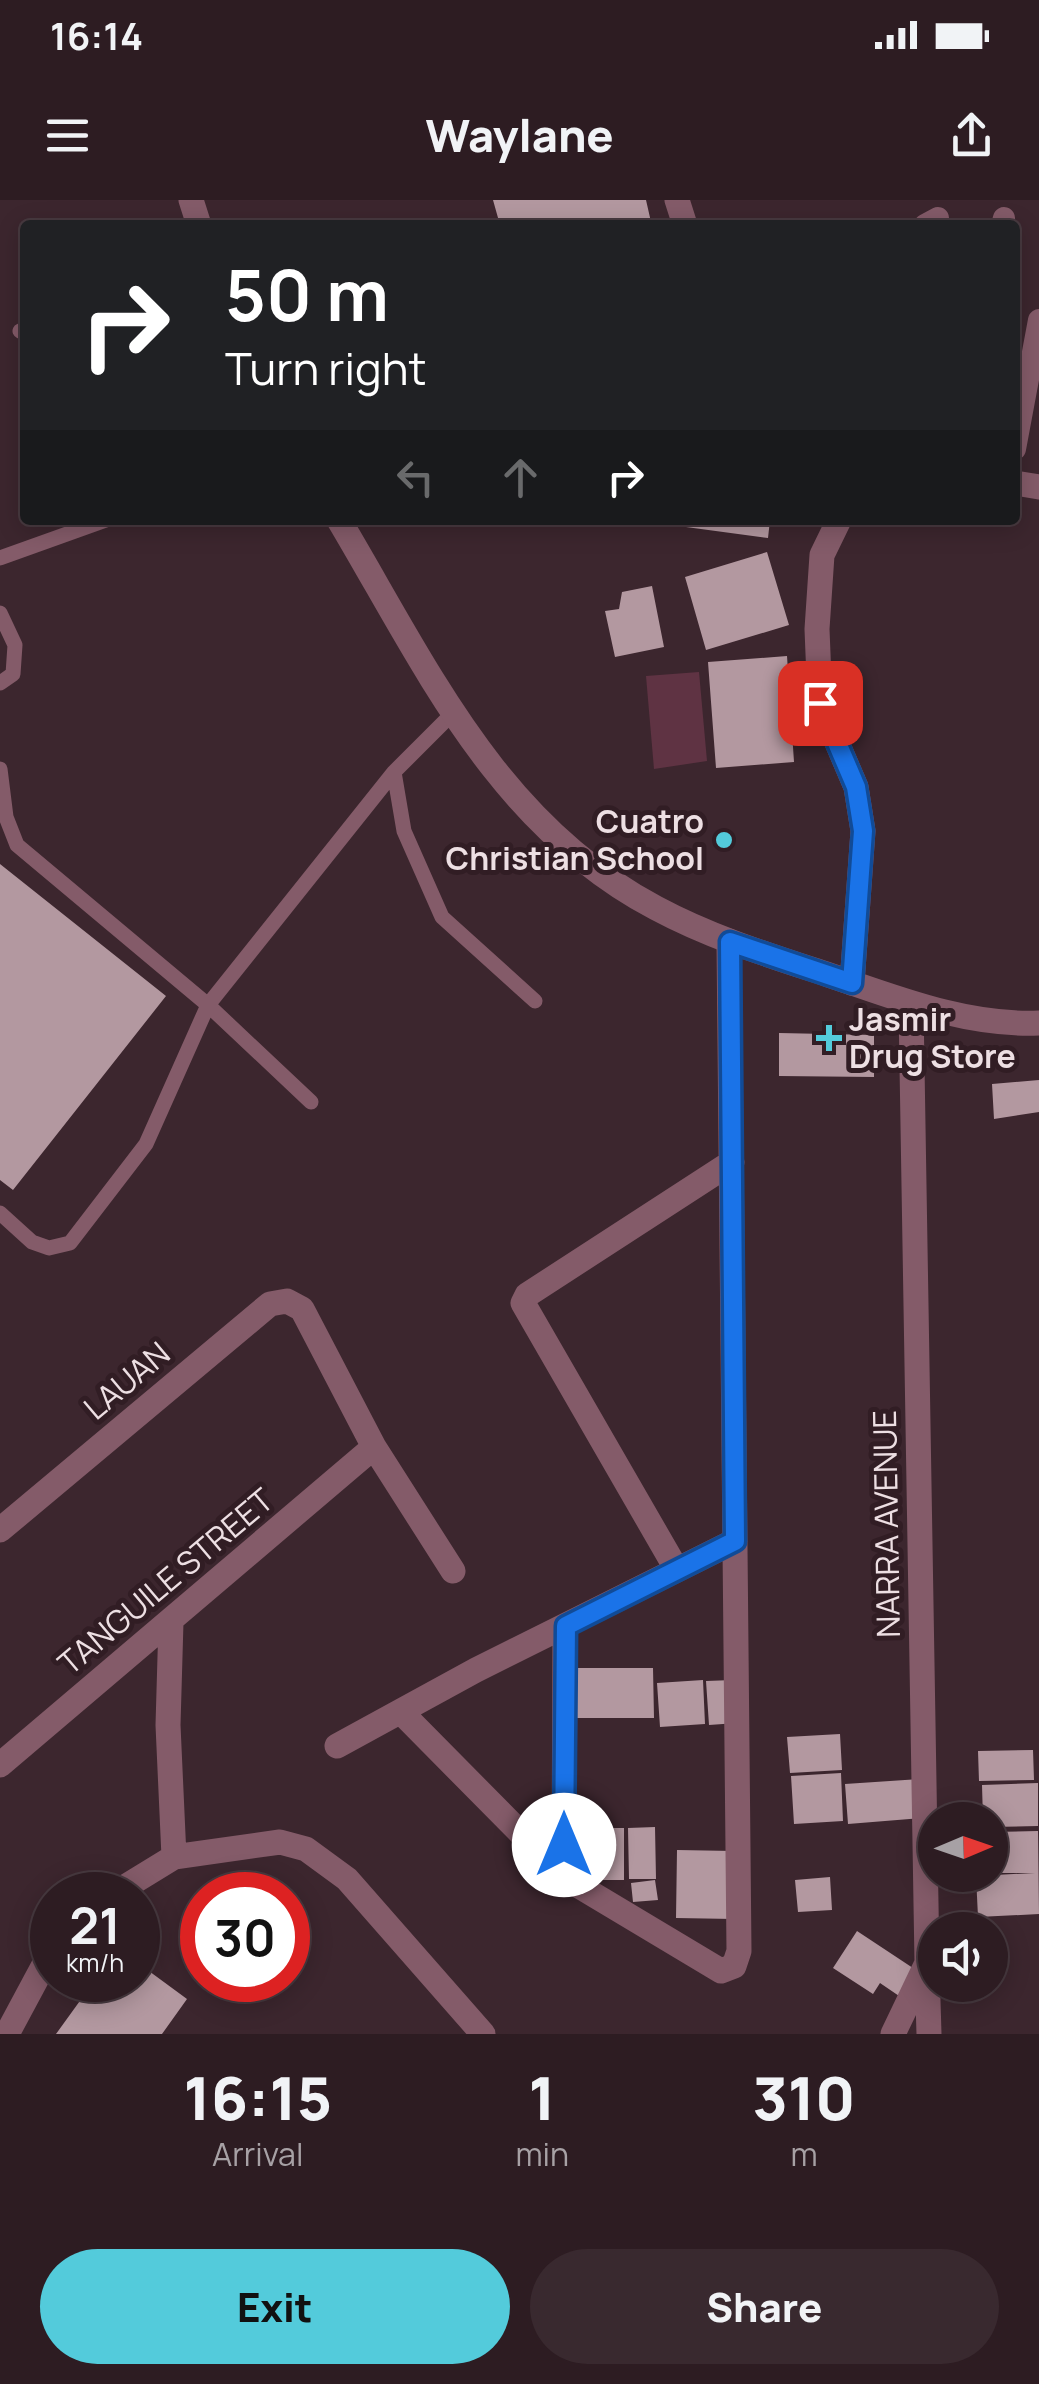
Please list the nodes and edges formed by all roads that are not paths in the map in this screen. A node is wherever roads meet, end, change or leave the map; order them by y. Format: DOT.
graph roads {
  1 [pos="1039,320"];
  2 [pos="1020,422"];
  3 [pos="92,525"];
  4 [pos="343,525"];
  5 [pos="837,525"];
  6 [pos="0,558"];
  7 [pos="0,613"];
  8 [pos="0,684"];
  9 [pos="453,713"];
  10 [pos="0,768"];
  11 [pos="394,772"];
  12 [pos="730,942"];
  13 [pos="852,983"];
  14 [pos="535,1001"];
  15 [pos="208,1005"];
  16 [pos="911,1006"];
  17 [pos="1039,1023"];
  18 [pos="312,1102"];
  19 [pos="732,1162"];
  20 [pos="0,1213"];
  21 [pos="374,1447"];
  22 [pos="0,1530"];
  23 [pos="735,1541"];
  24 [pos="677,1570"];
  25 [pos="454,1572"];
  26 [pos="171,1622"];
  27 [pos="566,1626"];
  28 [pos="401,1712"];
  29 [pos="337,1746"];
  30 [pos="0,1765"];
  31 [pos="174,1857"];
  32 [pos="150,1872"];
  33 [pos="564,1877"];
  34 [pos="926,1912"];
  35 [pos="918,1982"];
  36 [pos="30,1991"];
  37 [pos="928,2002"];
  38 [pos="7,2034"];
  39 [pos="483,2034"];
  40 [pos="893,2034"];
  41 [pos="929,2034"];
  1 -- 2 [label="street"];
  3 -- 6 [label="lane"];
  4 -- 9 [label="street"];
  5 -- 13 [label="street"];
  7 -- 8 [label="lane"];
  9 -- 11 [label="lane"];
  9 -- 12 [label="street"];
  10 -- 15 [label="lane"];
  11 -- 14 [label="lane"];
  11 -- 15 [label="lane"];
  12 -- 13 [label="street"];
  12 -- 19 [label="street"];
  13 -- 16 [label="street"];
  15 -- 18 [label="lane"];
  15 -- 20 [label="lane"];
  16 -- 17 [label="street"];
  16 -- 34 [label="street, NARRA AVENUE"];
  19 -- 23 [label="street"];
  19 -- 24 [label="street"];
  21 -- 22 [label="street, LAUAN"];
  21 -- 25 [label="street"];
  21 -- 26 [label="street, TANGUILE STREET"];
  23 -- 24 [label="street"];
  23 -- 33 [label="street"];
  24 -- 27 [label="street"];
  26 -- 30 [label="street, TANGUILE STREET"];
  26 -- 31 [label="street"];
  27 -- 28 [label="street"];
  27 -- 33 [label="street"];
  28 -- 29 [label="street"];
  28 -- 33 [label="street"];
  31 -- 32 [label="street"];
  31 -- 39 [label="street"];
  35 -- 40 [label="street, NARRA AVENUE"];
  36 -- 38 [label="street"];
  37 -- 41 [label="street"];
}
